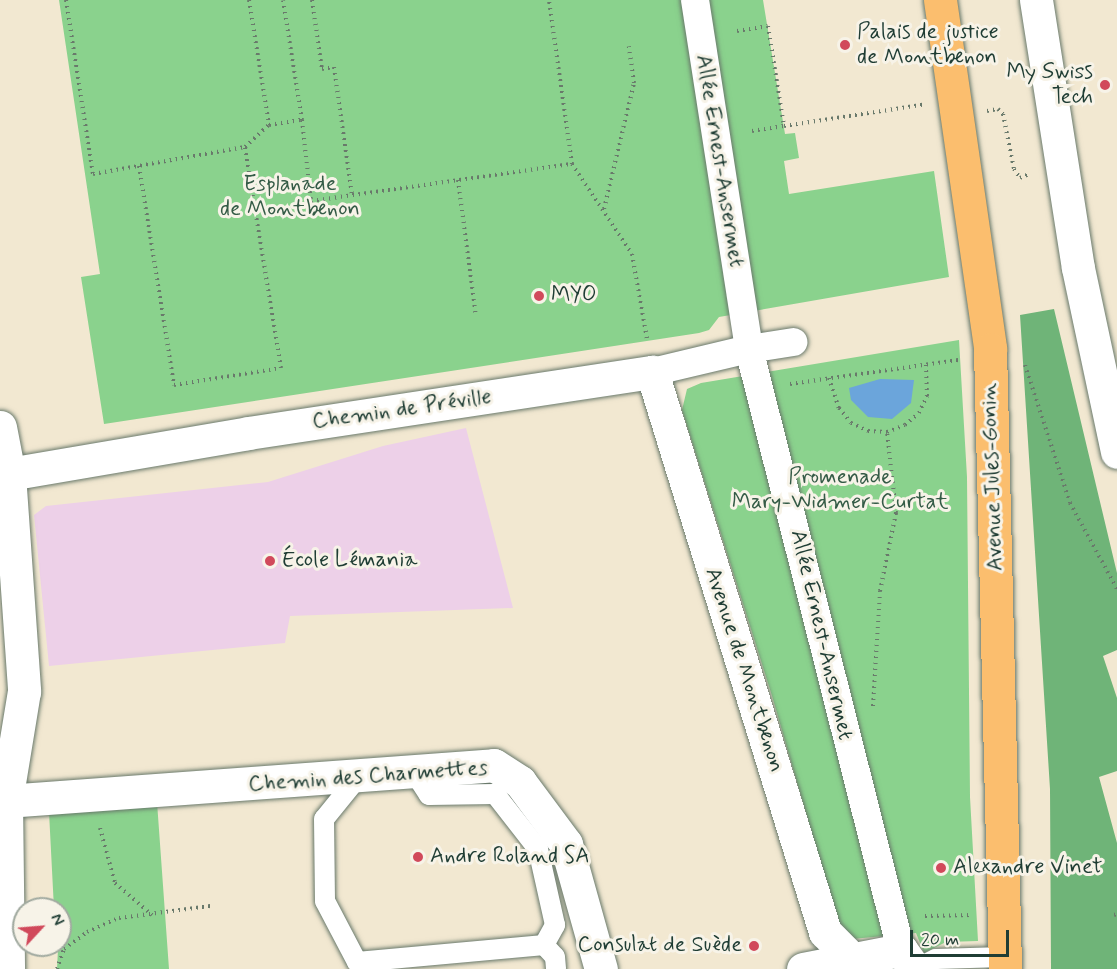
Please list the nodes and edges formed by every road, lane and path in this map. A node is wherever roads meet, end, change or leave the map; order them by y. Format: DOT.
graph roads {
  1 [pos="66,0"];
  2 [pos="249,0"];
  3 [pos="283,0"];
  4 [pos="312,0"];
  5 [pos="549,0"];
  6 [pos="695,0"];
  7 [pos="940,0"];
  8 [pos="1036,0"];
  9 [pos="737,31"];
  10 [pos="629,46"];
  11 [pos="954,100"];
  12 [pos="998,109"];
  13 [pos="302,120"];
  14 [pos="269,125"];
  15 [pos="784,126"];
  16 [pos="752,131"];
  17 [pos="245,147"];
  18 [pos="572,164"];
  19 [pos="1031,165"];
  20 [pos="139,166"];
  21 [pos="458,180"];
  22 [pos="352,195"];
  23 [pos="604,209"];
  24 [pos="476,316"];
  25 [pos="793,342"];
  26 [pos="749,349"];
  27 [pos="965,360"];
  28 [pos="1024,362"];
  29 [pos="926,365"];
  30 [pos="652,372"];
  31 [pos="829,378"];
  32 [pos="762,388"];
  33 [pos="0,427"];
  34 [pos="887,432"];
  35 [pos="1117,452"];
  36 [pos="9,474"];
  37 [pos="1117,589"];
  38 [pos="873,711"];
  39 [pos="414,772"];
  40 [pos="359,776"];
  41 [pos="91,795"];
  42 [pos="6,801"];
  43 [pos="210,906"];
  44 [pos="1002,914"];
  45 [pos="153,915"];
  46 [pos="892,917"];
  47 [pos="544,945"];
  48 [pos="852,959"];
  49 [pos="910,963"];
  50 [pos="1004,963"];
  51 [pos="8,969"];
  52 [pos="57,969"];
  53 [pos="556,969"];
  54 [pos="601,969"];
  55 [pos="803,969"];
  1 -- 20 [label="path"];
  2 -- 14 [label="path"];
  3 -- 13 [label="path"];
  4 -- 22 [label="path"];
  5 -- 18 [label="path"];
  6 -- 26 [label="street, Allée Ernest-Ansermet"];
  7 -- 11 [label="main road, Avenue Jules-Gonin"];
  8 -- 35 [label="street"];
  9 -- 15 [label="path"];
  10 -- 23 [label="path"];
  11 -- 15 [label="path"];
  11 -- 44 [label="main road, Avenue Jules-Gonin"];
  12 -- 19 [label="path"];
  13 -- 14 [label="path"];
  13 -- 22 [label="path"];
  14 -- 17 [label="path"];
  15 -- 16 [label="path"];
  17 -- 20 [label="path"];
  17 -- 20 [label="path"];
  18 -- 21 [label="path"];
  18 -- 23 [label="path"];
  21 -- 22 [label="path"];
  21 -- 24 [label="path"];
  23 -- 30 [label="path"];
  25 -- 26 [label="street, Chemin de Préville"];
  26 -- 30 [label="street, Chemin de Préville"];
  26 -- 32 [label="street, Allée Ernest-Ansermet"];
  27 -- 29 [label="path"];
  28 -- 37 [label="path"];
  29 -- 31 [label="path"];
  29 -- 34 [label="path"];
  30 -- 36 [label="street, Chemin de Préville"];
  30 -- 48 [label="street, Avenue de Montbenon"];
  31 -- 32 [label="path"];
  31 -- 34 [label="path"];
  32 -- 46 [label="street, Allée Ernest-Ansermet"];
  33 -- 36 [label="street"];
  34 -- 38 [label="path"];
  36 -- 42 [label="street"];
  39 -- 40 [label="street, Chemin des Charmettes"];
  39 -- 47 [label="lane"];
  39 -- 54 [label="street, Chemin des Charmettes"];
  40 -- 41 [label="street, Chemin des Charmettes"];
  40 -- 47 [label="lane"];
  41 -- 42 [label="street, Chemin des Charmettes"];
  41 -- 45 [label="path"];
  42 -- 51 [label="street"];
  43 -- 45 [label="path"];
  44 -- 46 [label="path"];
  44 -- 50 [label="main road, Avenue Jules-Gonin"];
  45 -- 52 [label="path"];
  46 -- 49 [label="street, Allée Ernest-Ansermet"];
  47 -- 53 [label="lane"];
  48 -- 49 [label="street"];
  48 -- 55 [label="street"];
  49 -- 50 [label="lane"];
}
